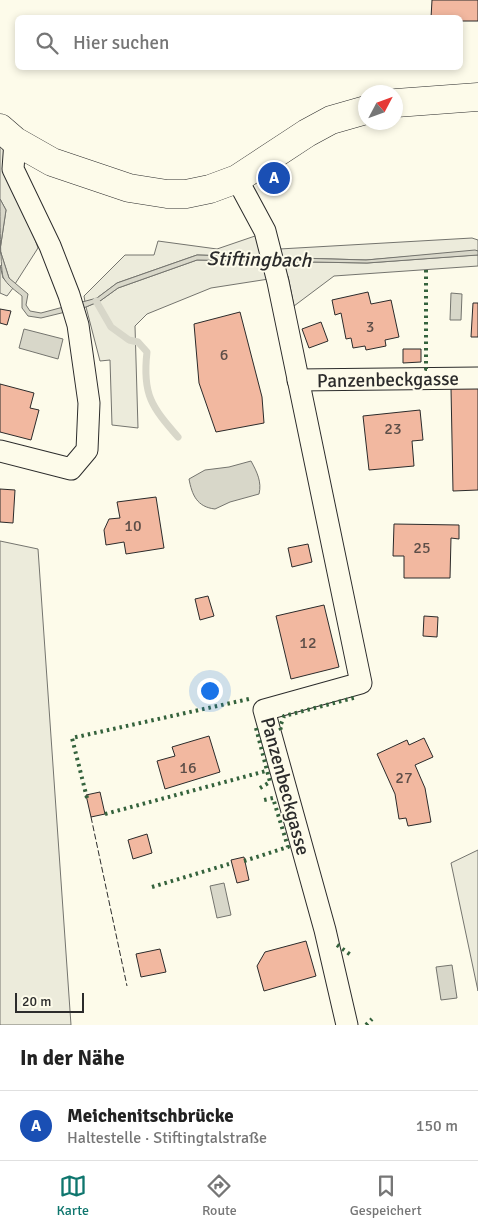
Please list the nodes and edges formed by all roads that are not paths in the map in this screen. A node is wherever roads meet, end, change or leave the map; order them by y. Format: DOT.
graph roads {
  1 [pos="478,97"];
  2 [pos="403,102"];
  3 [pos="358,112"];
  4 [pos="8,134"];
  5 [pos="237,179"];
  6 [pos="478,378"];
  7 [pos="298,380"];
  8 [pos="0,451"];
  9 [pos="347,1025"];
  1 -- 2 [label="street"];
  3 -- 5 [label="street"];
  4 -- 5 [label="street"];
  4 -- 8 [label="street"];
  5 -- 7 [label="street, Panzenbeckgasse"];
  6 -- 7 [label="street, Panzenbeckgasse"];
  7 -- 9 [label="street, Panzenbeckgasse"];
}
